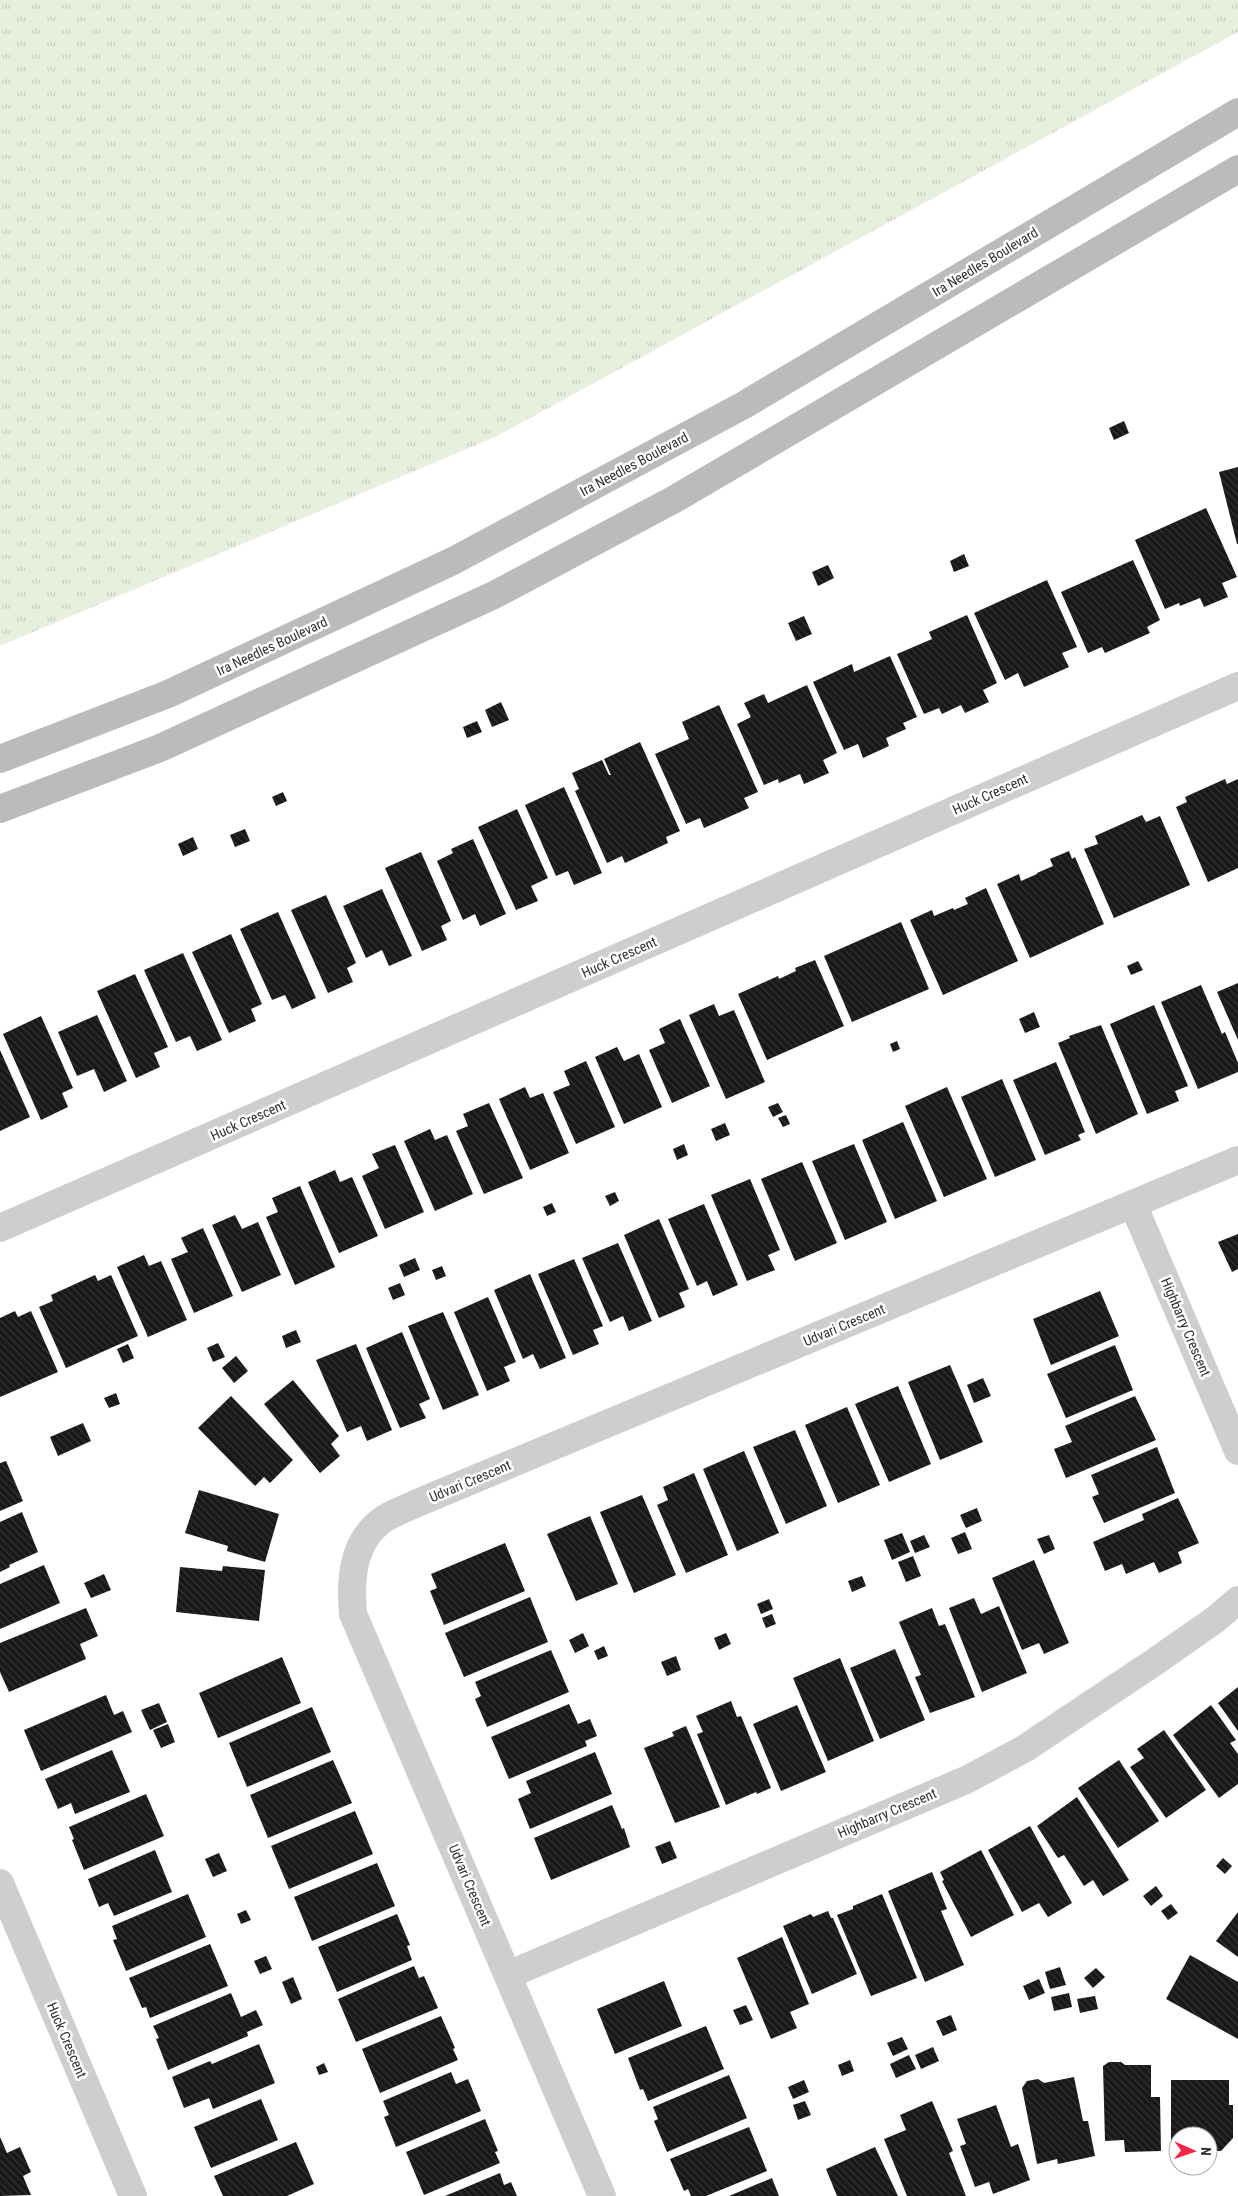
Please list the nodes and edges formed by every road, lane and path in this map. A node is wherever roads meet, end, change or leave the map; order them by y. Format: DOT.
graph roads {
  1 [pos="1238,112"];
  2 [pos="1238,169"];
  3 [pos="1238,686"];
  4 [pos="0,759"];
  5 [pos="0,809"];
  6 [pos="1238,1160"];
  7 [pos="1133,1204"];
  8 [pos="0,1228"];
  9 [pos="1238,1451"];
  10 [pos="1238,1600"];
  11 [pos="0,1883"];
  12 [pos="508,1975"];
  13 [pos="134,2196"];
  14 [pos="602,2196"];
  1 -- 4 [label="main road, Ira Needles Boulevard"];
  2 -- 5 [label="main road"];
  3 -- 8 [label="street, Huck Crescent"];
  6 -- 7 [label="street, Udvari Crescent"];
  7 -- 9 [label="street, Highbarry Crescent"];
  7 -- 12 [label="street, Udvari Crescent"];
  10 -- 12 [label="street, Highbarry Crescent"];
  11 -- 13 [label="street, Huck Crescent"];
  12 -- 14 [label="street, Udvari Crescent"];
}
